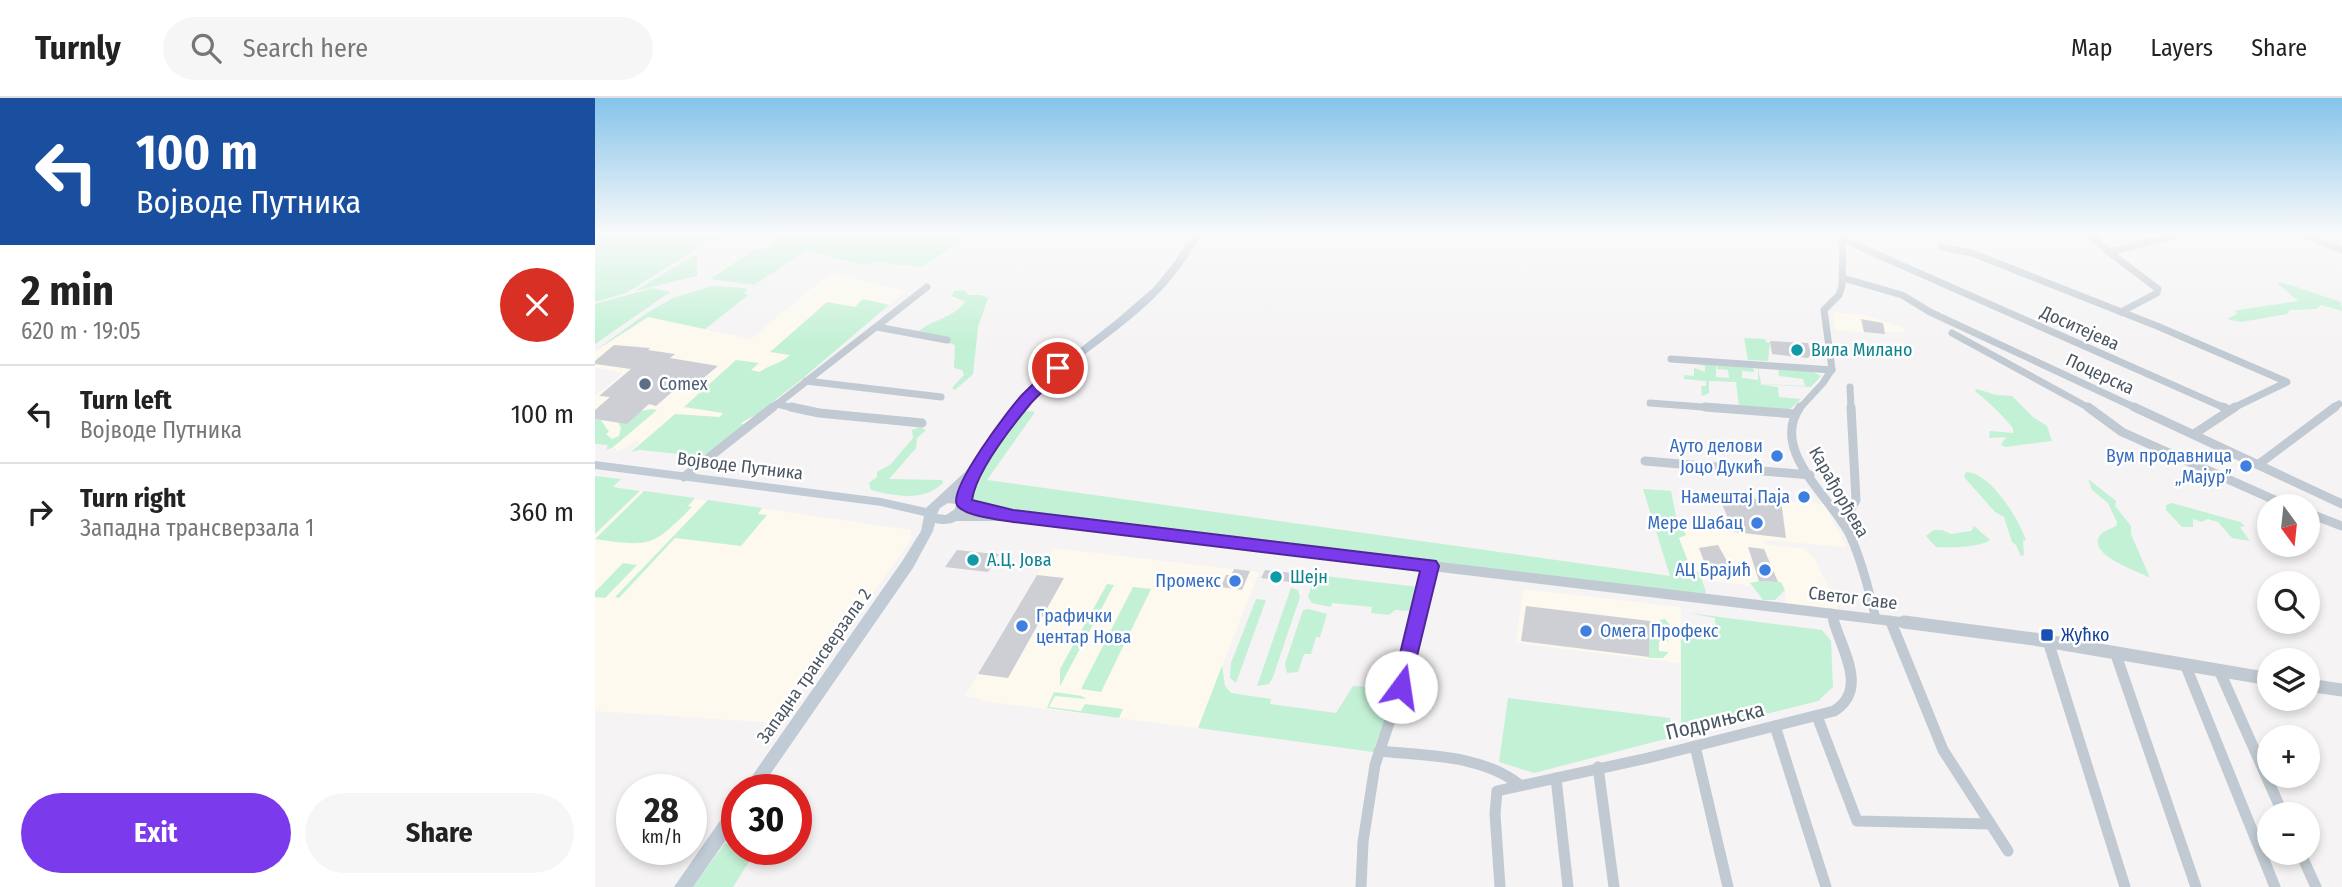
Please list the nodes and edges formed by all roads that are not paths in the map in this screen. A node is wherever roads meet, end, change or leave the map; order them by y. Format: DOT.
graph roads {
  1 [pos="1173,271"];
  2 [pos="1843,271"];
  3 [pos="1919,271"];
  4 [pos="2017,271"];
  5 [pos="2134,271"];
  6 [pos="1843,278"];
  7 [pos="927,287"];
  8 [pos="2122,312"];
  9 [pos="877,327"];
  10 [pos="1952,333"];
  11 [pos="947,340"];
  12 [pos="1671,359"];
  13 [pos="1832,370"];
  14 [pos="806,381"];
  15 [pos="1850,387"];
  16 [pos="941,397"];
  17 [pos="1650,403"];
  18 [pos="776,404"];
  19 [pos="2339,404"];
  20 [pos="2229,410"];
  21 [pos="1796,414"];
  22 [pos="922,423"];
  23 [pos="2195,434"];
  24 [pos="982,459"];
  25 [pos="1645,461"];
  26 [pos="2259,464"];
  27 [pos="595,465"];
  28 [pos="1810,475"];
  29 [pos="684,477"];
  30 [pos="2261,494"];
  31 [pos="943,499"];
  32 [pos="881,502"];
  33 [pos="963,502"];
  34 [pos="2342,504"];
  35 [pos="931,515"];
  36 [pos="1013,516"];
  37 [pos="953,517"];
  38 [pos="2321,518"];
  39 [pos="1843,523"];
  40 [pos="2342,526"];
  41 [pos="908,564"];
  42 [pos="1430,566"];
  43 [pos="1831,613"];
  44 [pos="1876,619"];
  45 [pos="1890,620"];
  46 [pos="2047,641"];
  47 [pos="2115,652"];
  48 [pos="2185,664"];
  49 [pos="2219,670"];
  50 [pos="2257,677"];
  51 [pos="2320,687"];
  52 [pos="2342,690"];
  53 [pos="1817,716"];
  54 [pos="1775,726"];
  55 [pos="1695,746"];
  56 [pos="1379,751"];
  57 [pos="1598,768"];
  58 [pos="761,774"];
  59 [pos="1556,778"];
  60 [pos="1520,785"];
  61 [pos="2278,802"];
  62 [pos="1990,824"];
  63 [pos="721,833"];
  64 [pos="2008,850"];
  65 [pos="2306,865"];
  66 [pos="683,887"];
  67 [pos="1361,887"];
  68 [pos="1500,887"];
  69 [pos="1568,887"];
  70 [pos="1614,887"];
  71 [pos="1728,887"];
  72 [pos="1826,887"];
  73 [pos="2125,887"];
  74 [pos="2196,887"];
  75 [pos="2276,887"];
  76 [pos="2316,887"];
  1 -- 24 [label="main road"];
  2 -- 6 [label="street"];
  3 -- 20 [label="street, Доситејева"];
  4 -- 8 [label="street"];
  5 -- 8 [label="street"];
  6 -- 13 [label="street"];
  6 -- 23 [label="street, Поцерска"];
  7 -- 9 [label="street"];
  8 -- 20 [label="street"];
  9 -- 11 [label="street"];
  9 -- 14 [label="street"];
  10 -- 30 [label="street"];
  12 -- 13 [label="street"];
  13 -- 21 [label="street"];
  14 -- 16 [label="street"];
  14 -- 18 [label="street"];
  15 -- 39 [label="street"];
  17 -- 21 [label="street"];
  18 -- 22 [label="street"];
  18 -- 29 [label="street"];
  19 -- 26 [label="street"];
  20 -- 23 [label="street"];
  21 -- 28 [label="street, Карађорђева"];
  23 -- 26 [label="street, Поцерска"];
  24 -- 31 [label="main road, Западна трансверзала 2"];
  24 -- 33 [label="main road, Западна трансверзала 2"];
  25 -- 28 [label="street"];
  26 -- 34 [label="street, Поцерска"];
  27 -- 29 [label="main road, Војводе Путника"];
  28 -- 39 [label="street, Карађорђева"];
  29 -- 32 [label="main road, Војводе Путника"];
  31 -- 32 [label="main road, Војводе Путника"];
  31 -- 33 [label="main road, Војводе Путника"];
  31 -- 35 [label="main road, Западна трансверзала 2"];
  32 -- 35 [label="main road, Војводе Путника"];
  33 -- 36 [label="street"];
  33 -- 37 [label="main road, Западна трансверзала 2"];
  35 -- 37 [label="main road, Војводе Путника"];
  35 -- 41 [label="main road, Западна трансверзала 2"];
  36 -- 37 [label="street"];
  36 -- 42 [label="street"];
  37 -- 41 [label="main road, Западна трансверзала 2"];
  38 -- 40 [label="street"];
  39 -- 44 [label="street, Карађорђева"];
  41 -- 58 [label="main road, Западна трансверзала 2"];
  42 -- 43 [label="street, Светог Саве"];
  42 -- 56 [label="street"];
  43 -- 44 [label="street, Светог Саве"];
  43 -- 53 [label="street, Подрињска"];
  44 -- 45 [label="street, Светог Саве"];
  45 -- 46 [label="street, Светог Саве"];
  45 -- 62 [label="street"];
  46 -- 47 [label="street, Светог Саве"];
  46 -- 73 [label="street"];
  47 -- 48 [label="street, Светог Саве"];
  47 -- 74 [label="street"];
  48 -- 49 [label="street, Светог Саве"];
  48 -- 75 [label="street"];
  49 -- 50 [label="street, Светог Саве"];
  49 -- 61 [label="street"];
  51 -- 52 [label="street"];
  53 -- 54 [label="street, Подрињска"];
  53 -- 62 [label="street"];
  54 -- 55 [label="street, Подрињска"];
  54 -- 72 [label="street"];
  55 -- 57 [label="street, Подрињска"];
  55 -- 71 [label="street"];
  56 -- 60 [label="street"];
  56 -- 67 [label="street"];
  57 -- 59 [label="street, Подрињска"];
  57 -- 70 [label="street"];
  59 -- 60 [label="street, Подрињска"];
  59 -- 69 [label="street"];
  60 -- 68 [label="street, Подрињска"];
  62 -- 64 [label="street"];
  63 -- 66 [label="main road"];
  65 -- 76 [label="street"];
}
